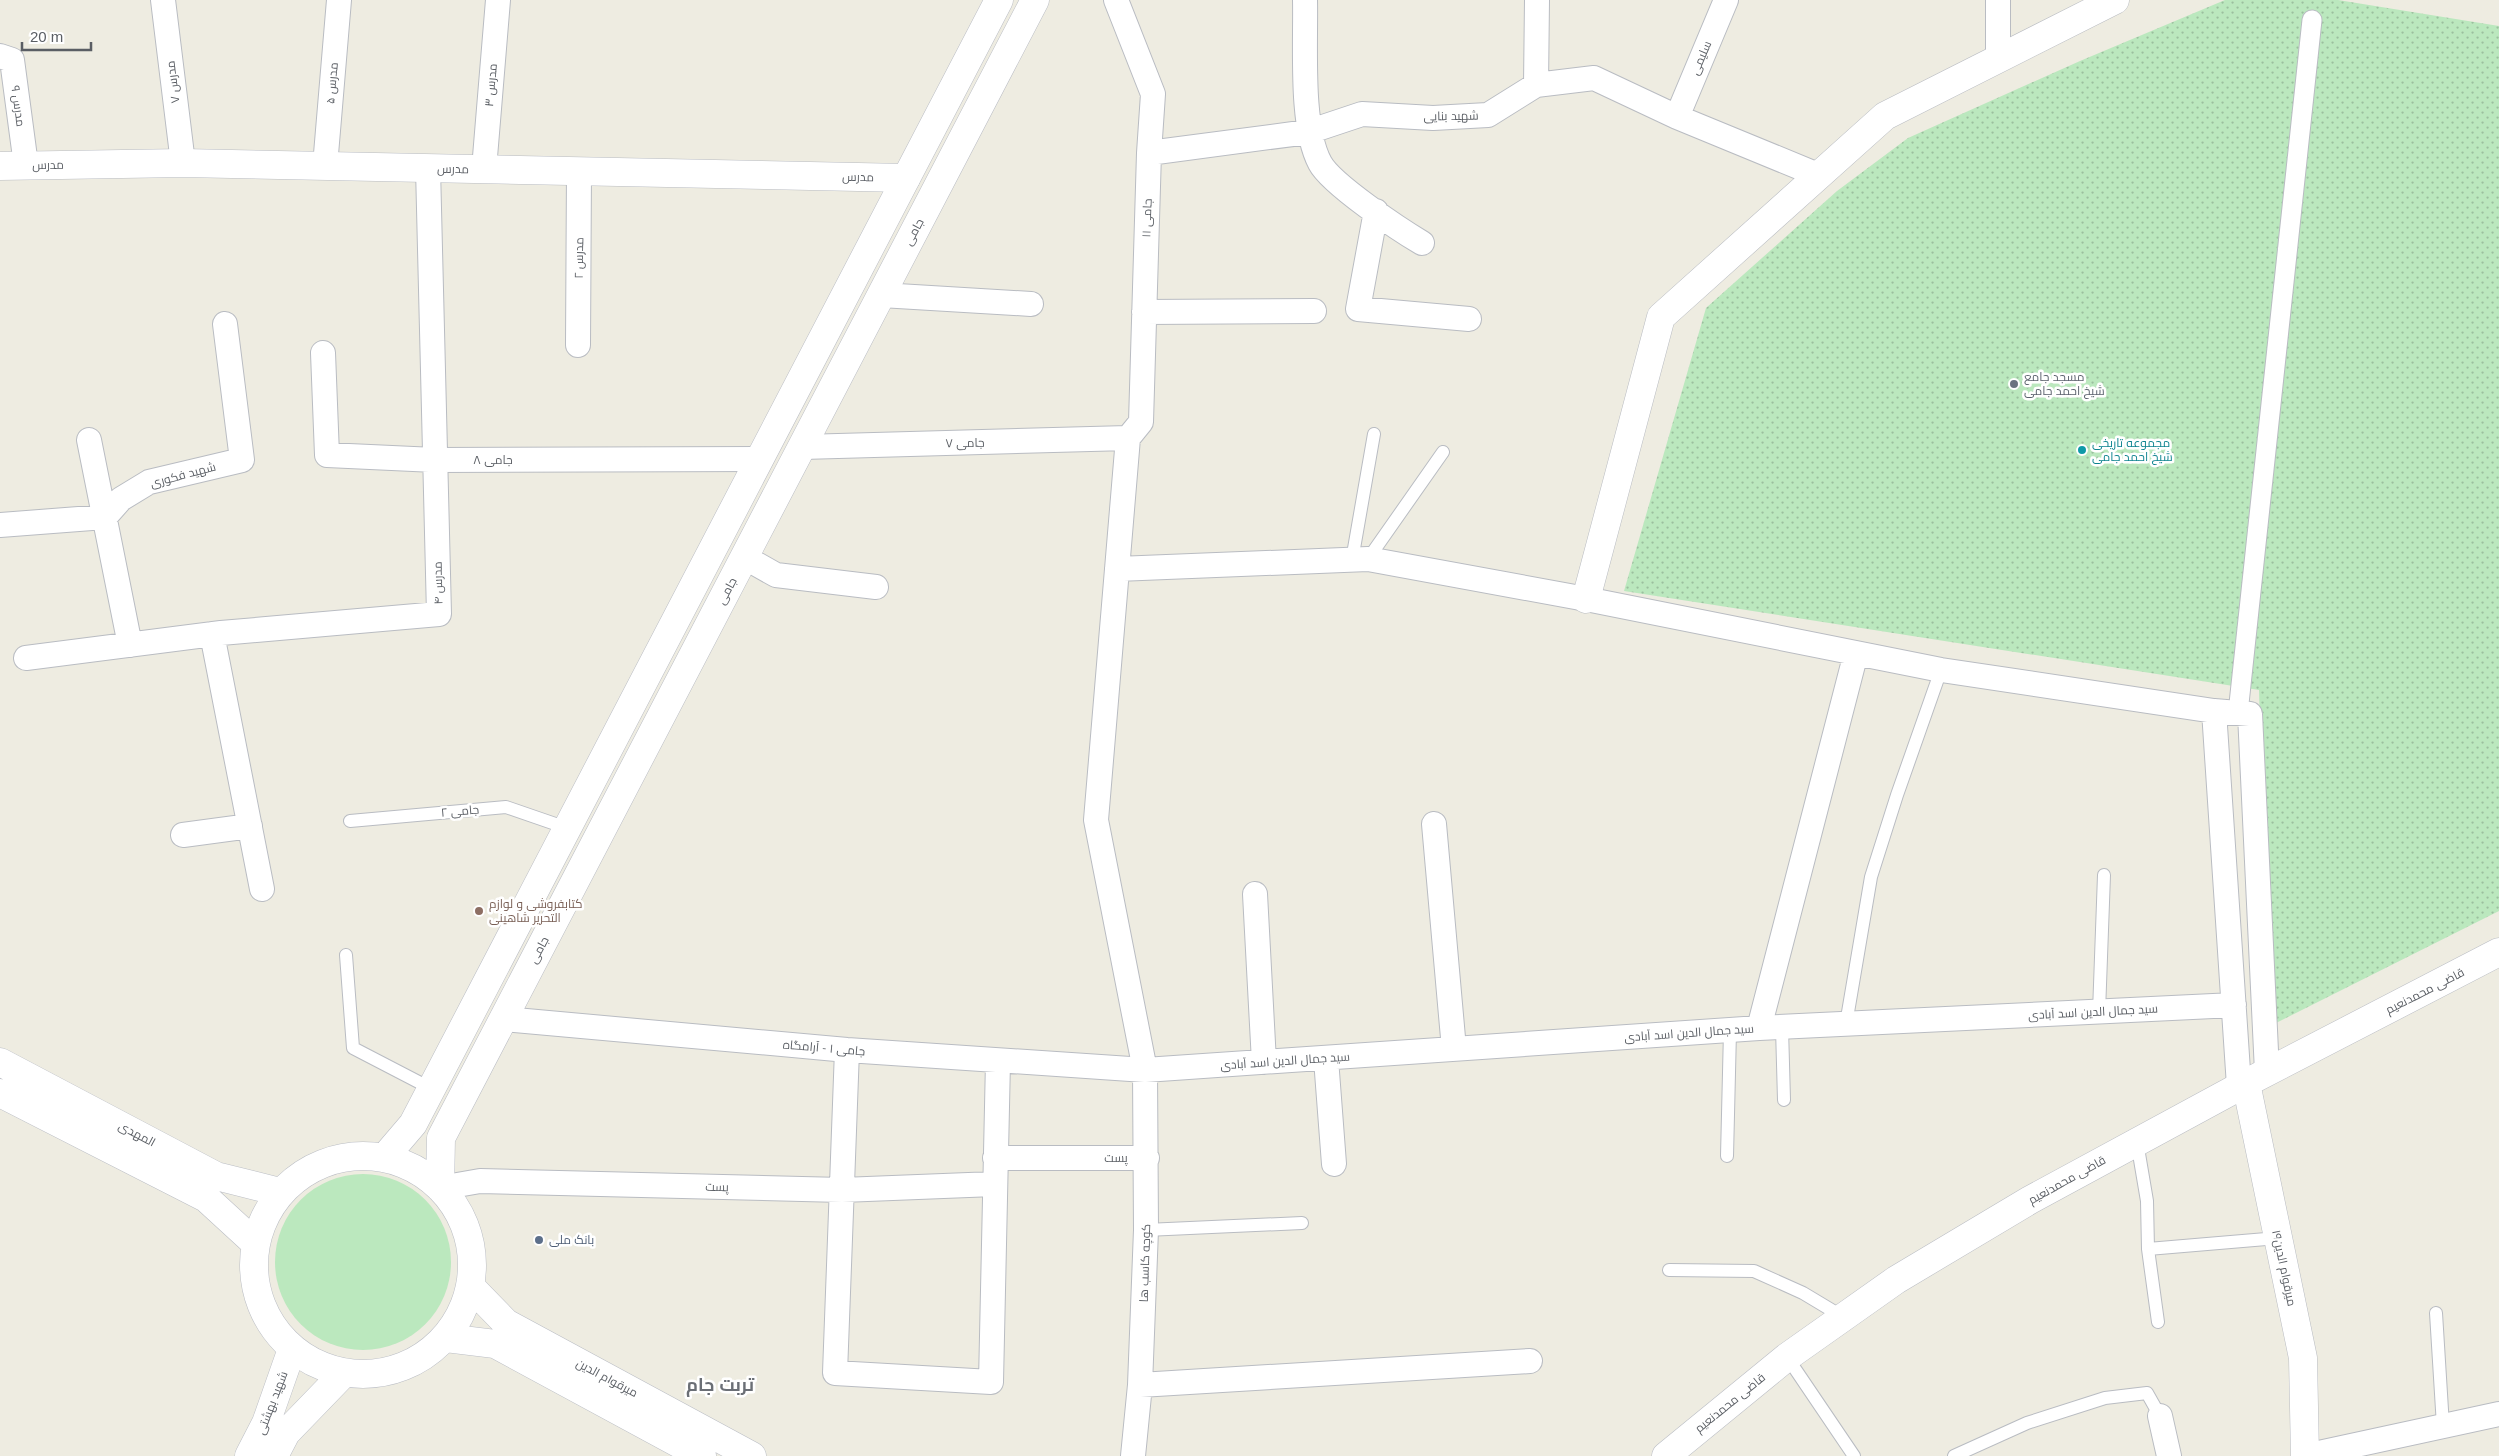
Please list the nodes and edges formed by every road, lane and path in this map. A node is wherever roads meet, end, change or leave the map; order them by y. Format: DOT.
graph roads {
  1 [pos="164,0"];
  2 [pos="339,0"];
  3 [pos="498,0"];
  4 [pos="999,0"];
  5 [pos="1034,0"];
  6 [pos="1116,0"];
  7 [pos="1306,0"];
  8 [pos="1537,0"];
  9 [pos="1726,0"];
  10 [pos="1998,0"];
  11 [pos="2115,0"];
  12 [pos="2312,20"];
  13 [pos="0,56"];
  14 [pos="1998,59"];
  15 [pos="1536,85"];
  16 [pos="1677,117"];
  17 [pos="1308,132"];
  18 [pos="1149,152"];
  19 [pos="183,163"];
  20 [pos="13,165"];
  21 [pos="325,166"];
  22 [pos="428,168"];
  23 [pos="484,169"];
  24 [pos="579,171"];
  25 [pos="1818,174"];
  26 [pos="906,178"];
  27 [pos="937,188"];
  28 [pos="1376,211"];
  29 [pos="1422,242"];
  30 [pos="881,295"];
  31 [pos="1031,304"];
  32 [pos="1314,311"];
  33 [pos="1144,312"];
  34 [pos="1469,319"];
  35 [pos="225,324"];
  36 [pos="578,346"];
  37 [pos="323,353"];
  38 [pos="1374,434"];
  39 [pos="1128,438"];
  40 [pos="89,440"];
  41 [pos="802,447"];
  42 [pos="1443,452"];
  43 [pos="760,459"];
  44 [pos="435,460"];
  45 [pos="105,517"];
  46 [pos="0,525"];
  47 [pos="744,557"];
  48 [pos="1360,560"];
  49 [pos="1117,569"];
  50 [pos="876,587"];
  51 [pos="1586,599"];
  52 [pos="212,634"];
  53 [pos="130,645"];
  54 [pos="1856,653"];
  55 [pos="26,658"];
  56 [pos="1941,670"];
  57 [pos="2214,711"];
  58 [pos="2244,714"];
  59 [pos="350,821"];
  60 [pos="1434,824"];
  61 [pos="250,826"];
  62 [pos="567,828"];
  63 [pos="182,835"];
  64 [pos="2104,875"];
  65 [pos="262,889"];
  66 [pos="1255,894"];
  67 [pos="346,955"];
  68 [pos="2498,957"];
  69 [pos="2234,1005"];
  70 [pos="2099,1012"];
  71 [pos="504,1019"];
  72 [pos="1846,1024"];
  73 [pos="1770,1028"];
  74 [pos="1730,1031"];
  75 [pos="1454,1049"];
  76 [pos="847,1050"];
  77 [pos="1326,1059"];
  78 [pos="998,1061"];
  79 [pos="0,1062"];
  80 [pos="1264,1062"];
  81 [pos="1145,1070"];
  82 [pos="2251,1080"];
  83 [pos="432,1089"];
  84 [pos="0,1093"];
  85 [pos="1784,1100"];
  86 [pos="2137,1142"];
  87 [pos="1727,1156"];
  88 [pos="384,1158"];
  89 [pos="995,1158"];
  90 [pos="1147,1158"];
  91 [pos="1334,1164"];
  92 [pos="994,1184"];
  93 [pos="440,1188"];
  94 [pos="842,1190"];
  95 [pos="280,1192"];
  96 [pos="1302,1223"];
  97 [pos="1146,1230"];
  98 [pos="2278,1238"];
  99 [pos="255,1243"];
  100 [pos="2148,1249"];
  101 [pos="1669,1270"];
  102 [pos="471,1287"];
  103 [pos="2436,1313"];
  104 [pos="1843,1317"];
  105 [pos="2158,1322"];
  106 [pos="446,1338"];
  107 [pos="292,1349"];
  108 [pos="1788,1356"];
  109 [pos="1530,1361"];
  110 [pos="344,1373"];
  111 [pos="1140,1384"];
  112 [pos="2499,1414"];
  113 [pos="2160,1416"];
  114 [pos="2443,1426"];
  115 [pos="249,1456"];
  116 [pos="274,1456"];
  117 [pos="702,1456"];
  118 [pos="752,1456"];
  119 [pos="1133,1456"];
  120 [pos="1666,1456"];
  121 [pos="1854,1456"];
  122 [pos="1954,1456"];
  123 [pos="2169,1456"];
  124 [pos="2305,1456"];
  1 -- 19 [label="street, مدرس ۷"];
  2 -- 21 [label="street, مدرس ۵"];
  3 -- 23 [label="street, مدرس ۳"];
  4 -- 26 [label="main road"];
  5 -- 27 [label="main road, جامی"];
  6 -- 18 [label="street, جامی ۱۱"];
  7 -- 17 [label="street"];
  8 -- 15 [label="street"];
  9 -- 16 [label="street, سلیمی"];
  10 -- 14 [label="street"];
  11 -- 14 [label="main road"];
  12 -- 58 [label="street"];
  13 -- 20 [label="street, مدرس ۹"];
  14 -- 25 [label="main road"];
  15 -- 16 [label="street, شهید بنایی"];
  15 -- 17 [label="street, شهید بنایی"];
  16 -- 25 [label="street, شهید بنایی"];
  17 -- 18 [label="street, شهید بنایی"];
  17 -- 28 [label="street"];
  18 -- 33 [label="street, جامی ۱۱"];
  19 -- 20 [label="main road, مدرس"];
  19 -- 21 [label="main road, مدرس"];
  21 -- 22 [label="main road, مدرس"];
  22 -- 23 [label="main road, مدرس"];
  22 -- 44 [label="street, مدرس ۴"];
  23 -- 24 [label="main road, مدرس"];
  24 -- 26 [label="main road, مدرس"];
  24 -- 36 [label="street, مدرس ۲"];
  25 -- 51 [label="main road"];
  26 -- 27 [label="main road, مدرس"];
  26 -- 43 [label="main road"];
  27 -- 30 [label="main road, جامی"];
  28 -- 29 [label="street"];
  28 -- 34 [label="street"];
  30 -- 31 [label="street"];
  30 -- 41 [label="main road, جامی"];
  32 -- 33 [label="street"];
  33 -- 39 [label="street, جامی ۱۱"];
  35 -- 45 [label="street, شهید فکوری"];
  37 -- 44 [label="street, جامی ۸"];
  38 -- 48 [label="lane"];
  39 -- 41 [label="street, جامی ۷"];
  39 -- 49 [label="street, کوچه کاسب ها"];
  40 -- 45 [label="street"];
  41 -- 47 [label="main road, جامی"];
  42 -- 48 [label="lane"];
  43 -- 44 [label="street, جامی ۸"];
  43 -- 62 [label="main road"];
  44 -- 52 [label="street, مدرس ۴"];
  45 -- 46 [label="street"];
  45 -- 53 [label="street"];
  47 -- 50 [label="street"];
  47 -- 71 [label="main road, جامی"];
  48 -- 49 [label="street"];
  48 -- 51 [label="street"];
  49 -- 81 [label="street, کوچه کاسب ها"];
  51 -- 54 [label="street"];
  52 -- 53 [label="street, مدرس ۴"];
  52 -- 61 [label="street"];
  53 -- 55 [label="street, مدرس ۴"];
  54 -- 56 [label="street"];
  54 -- 73 [label="street"];
  56 -- 57 [label="street"];
  56 -- 72 [label="lane"];
  57 -- 58 [label="street"];
  57 -- 69 [label="street"];
  58 -- 82 [label="street"];
  59 -- 62 [label="lane, جامی ۲"];
  60 -- 75 [label="street"];
  61 -- 63 [label="street"];
  61 -- 65 [label="street"];
  62 -- 83 [label="main road"];
  64 -- 70 [label="lane"];
  66 -- 80 [label="street"];
  67 -- 83 [label="lane"];
  68 -- 82 [label="main road, قاضی محمدنعیم"];
  69 -- 70 [label="street, سید جمال الدین اسد آبادی"];
  69 -- 82 [label="street"];
  70 -- 72 [label="street, سید جمال الدین اسد آبادی"];
  71 -- 76 [label="street, جامی ۱ - آرامگاه"];
  71 -- 93 [label="main road, جامی"];
  72 -- 73 [label="street, سید جمال الدین اسد آبادی"];
  73 -- 74 [label="street, سید جمال الدین اسد آبادی"];
  73 -- 85 [label="lane"];
  74 -- 75 [label="street, سید جمال الدین اسد آبادی"];
  74 -- 87 [label="lane"];
  75 -- 77 [label="street, سید جمال الدین اسد آبادی"];
  76 -- 78 [label="street, جامی ۱ - آرامگاه"];
  76 -- 94 [label="street"];
  77 -- 80 [label="street, سید جمال الدین اسد آبادی"];
  77 -- 91 [label="street"];
  78 -- 81 [label="street, جامی ۱ - آرامگاه"];
  78 -- 89 [label="street"];
  79 -- 95 [label="main road, المهدی"];
  80 -- 81 [label="street, سید جمال الدین اسد آبادی"];
  81 -- 90 [label="street, کوچه کاسب ها"];
  82 -- 86 [label="main road, قاضی محمدنعیم"];
  82 -- 98 [label="main road, میرقوام الدین۱۹"];
  83 -- 88 [label="main road"];
  84 -- 99 [label="main road, المهدی"];
  86 -- 100 [label="lane"];
  86 -- 104 [label="main road, قاضی محمدنعیم"];
  88 -- 93 [label="main road"];
  88 -- 95 [label="main road"];
  89 -- 90 [label="street, پست"];
  89 -- 92 [label="street"];
  90 -- 97 [label="street, کوچه کاسب ها"];
  92 -- 94 [label="street, پست"];
  92 -- 94 [label="street"];
  93 -- 94 [label="street, پست"];
  93 -- 102 [label="main road"];
  95 -- 99 [label="main road"];
  96 -- 97 [label="lane"];
  97 -- 111 [label="street, کوچه کاسب ها"];
  98 -- 100 [label="lane"];
  98 -- 124 [label="main road, میرقوام الدین۱۹"];
  99 -- 107 [label="main road"];
  100 -- 105 [label="lane"];
  101 -- 104 [label="lane"];
  102 -- 106 [label="main road"];
  102 -- 118 [label="main road, میرقوام الدین"];
  103 -- 114 [label="lane"];
  104 -- 108 [label="main road, قاضی محمدنعیم"];
  106 -- 110 [label="main road"];
  106 -- 117 [label="main road, میرقوام الدین"];
  107 -- 110 [label="main road"];
  107 -- 115 [label="main road, شهید بهشتی"];
  108 -- 120 [label="main road, قاضی محمدنعیم"];
  108 -- 121 [label="lane"];
  109 -- 111 [label="street"];
  110 -- 116 [label="main road, شهید بهشتی"];
  111 -- 119 [label="street, کوچه کاسب ها"];
  112 -- 114 [label="street"];
  113 -- 122 [label="lane"];
  113 -- 123 [label="street"];
  114 -- 124 [label="street"];
}
